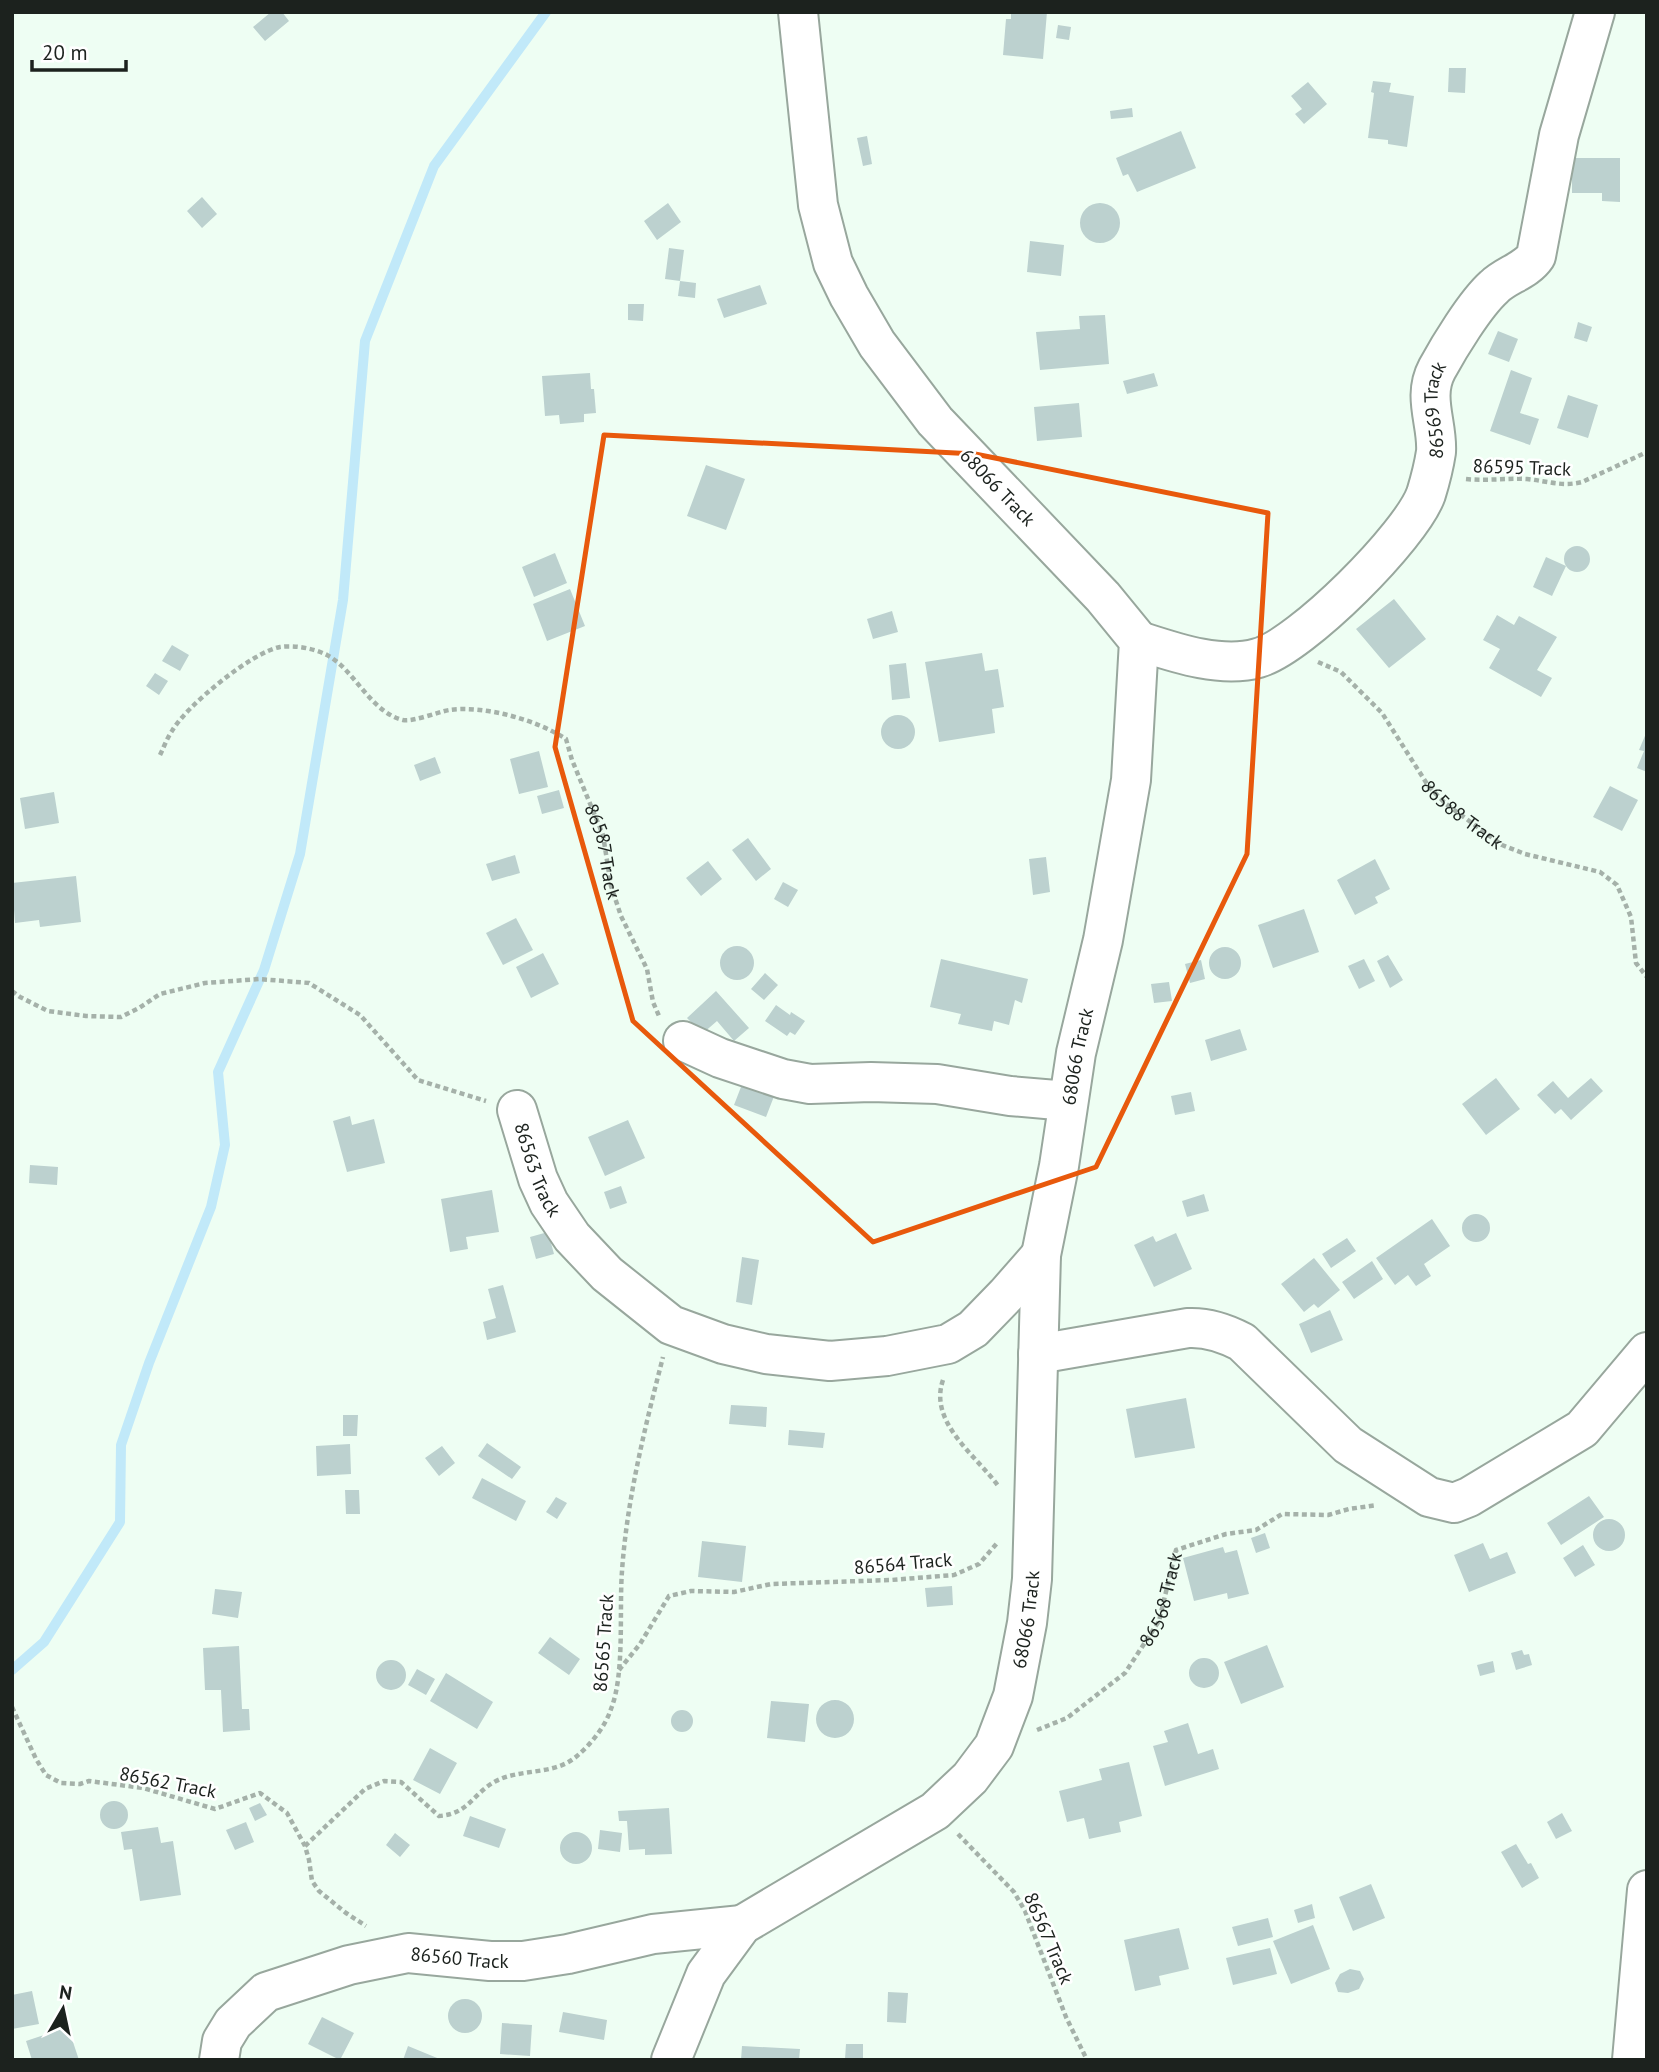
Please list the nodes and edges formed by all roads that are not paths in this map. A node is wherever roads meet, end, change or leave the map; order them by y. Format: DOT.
graph roads {
  1 [pos="798,12"];
  2 [pos="1595,12"];
  3 [pos="1139,641"];
  4 [pos="683,1041"];
  5 [pos="1068,1101"];
  6 [pos="517,1110"];
  7 [pos="1041,1255"];
  8 [pos="1647,1352"];
  9 [pos="1038,1354"];
  10 [pos="1647,1890"];
  11 [pos="742,1925"];
  12 [pos="219,2060"];
  13 [pos="670,2060"];
  14 [pos="1632,2060"];
  1 -- 3 [label="street, 68066 Track"];
  2 -- 3 [label="street, 86569 Track"];
  3 -- 5 [label="street, 68066 Track"];
  4 -- 5 [label="street"];
  5 -- 7 [label="street, 68066 Track"];
  6 -- 7 [label="street, 86563 Track"];
  7 -- 9 [label="street, 68066 Track"];
  8 -- 9 [label="street"];
  9 -- 11 [label="street, 68066 Track"];
  10 -- 14 [label="street"];
  11 -- 12 [label="street, 86560 Track"];
  11 -- 13 [label="street, 68066 Track"];
}
